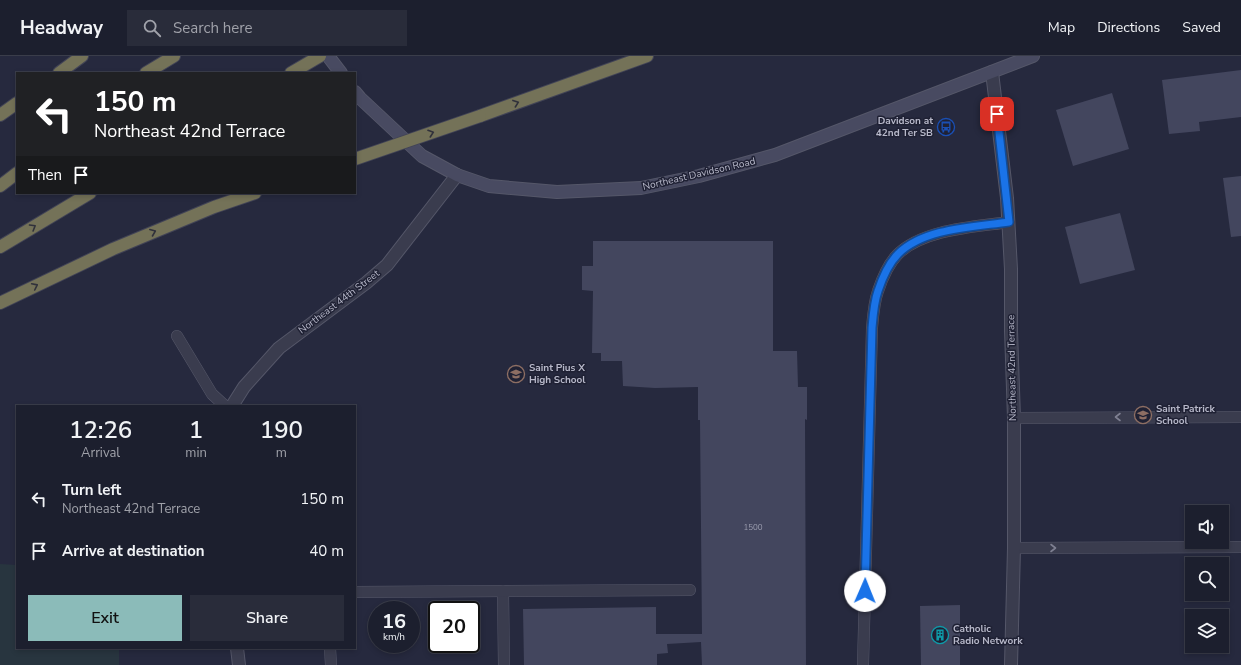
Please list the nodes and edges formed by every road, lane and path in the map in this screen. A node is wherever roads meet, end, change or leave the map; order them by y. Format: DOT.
graph roads {
  1 [pos="82,56"];
  2 [pos="174,56"];
  3 [pos="320,56"];
  4 [pos="328,56"];
  5 [pos="647,56"];
  6 [pos="1034,56"];
  7 [pos="60,72"];
  8 [pos="148,72"];
  9 [pos="293,72"];
  10 [pos="340,72"];
  11 [pos="992,72"];
  12 [pos="356,93"];
  13 [pos="16,104"];
  14 [pos="0,115"];
  15 [pos="356,159"];
  16 [pos="16,174"];
  17 [pos="457,174"];
  18 [pos="0,186"];
  19 [pos="88,194"];
  20 [pos="252,194"];
  21 [pos="1009,222"];
  22 [pos="0,247"];
  23 [pos="0,304"];
  24 [pos="177,336"];
  25 [pos="224,405"];
  26 [pos="233,405"];
  27 [pos="1241,417"];
  28 [pos="1014,418"];
  29 [pos="1241,547"];
  30 [pos="1014,548"];
  31 [pos="690,590"];
  32 [pos="503,591"];
  33 [pos="356,592"];
  34 [pos="237,649"];
  35 [pos="330,649"];
  36 [pos="239,665"];
  37 [pos="331,665"];
  38 [pos="504,665"];
  39 [pos="863,665"];
  40 [pos="1011,665"];
  1 -- 7 [label="highway"];
  2 -- 8 [label="highway"];
  3 -- 9 [label="highway"];
  4 -- 10 [label="street"];
  15 -- 5 [label="highway, one-way, bridge"];
  6 -- 11 [label="street, Northeast Davidson Road"];
  11 -- 17 [label="street, Northeast Davidson Road"];
  11 -- 21 [label="street, Northeast 42nd Terrace"];
  12 -- 17 [label="street, Northeast Davidson Road"];
  13 -- 14 [label="highway"];
  16 -- 18 [label="highway"];
  17 -- 26 [label="street, Northeast 44th Street"];
  22 -- 19 [label="highway, one-way"];
  23 -- 20 [label="highway, one-way"];
  21 -- 28 [label="street, Northeast 42nd Terrace"];
  21 -- 39 [label="lane"];
  24 -- 25 [label="lane"];
  27 -- 28 [label="lane, one-way"];
  28 -- 30 [label="street, Northeast 42nd Terrace"];
  30 -- 29 [label="lane, one-way"];
  30 -- 40 [label="street, Northeast 42nd Terrace"];
  31 -- 32 [label="lane"];
  32 -- 33 [label="lane"];
  32 -- 38 [label="lane"];
  34 -- 36 [label="street"];
  35 -- 37 [label="lane"];
}
